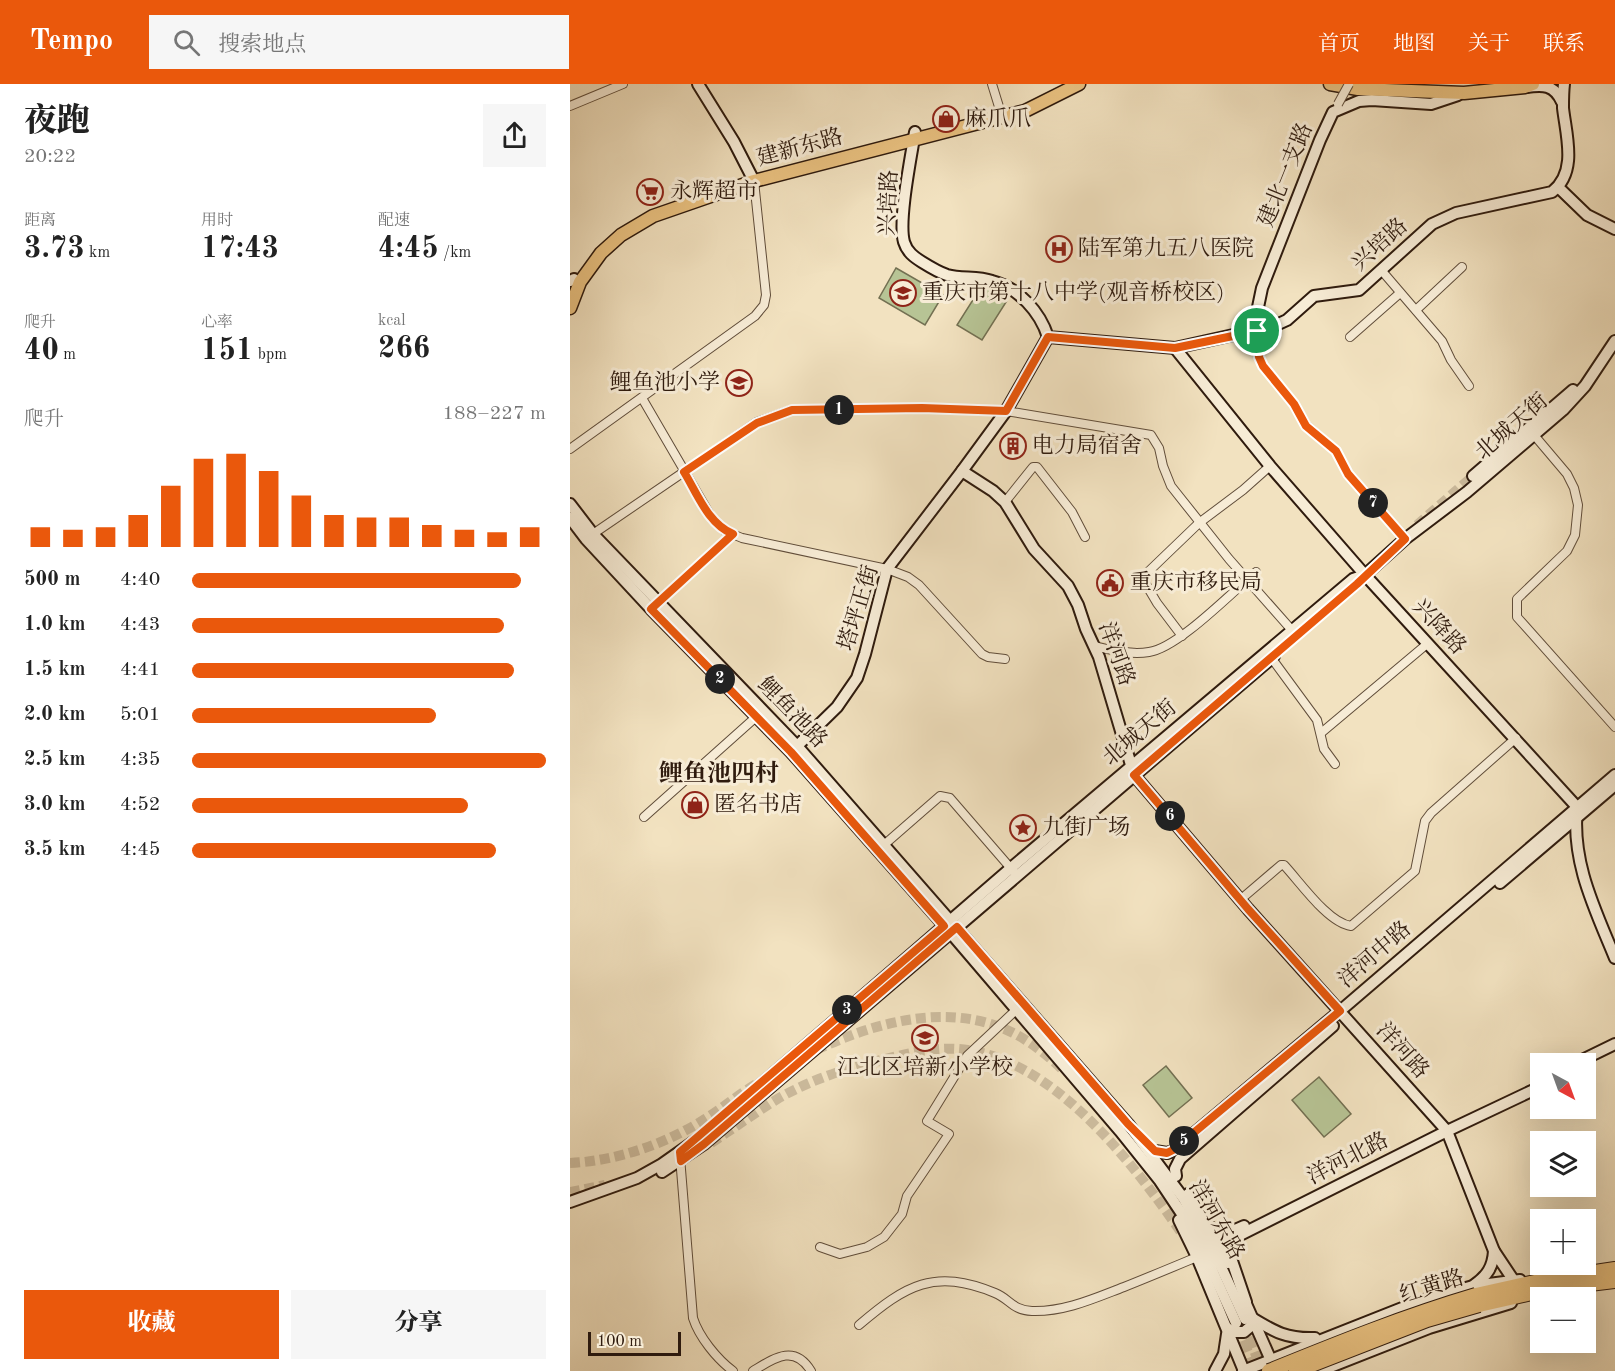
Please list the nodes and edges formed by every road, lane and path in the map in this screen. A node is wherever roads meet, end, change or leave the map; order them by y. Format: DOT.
graph roads {
  1 [pos="623,84"];
  2 [pos="698,84"];
  3 [pos="706,84"];
  4 [pos="992,84"];
  5 [pos="1062,84"];
  6 [pos="1079,84"];
  7 [pos="1330,84"];
  8 [pos="1349,84"];
  9 [pos="1564,84"];
  10 [pos="1529,85"];
  11 [pos="1464,88"];
  12 [pos="1563,105"];
  13 [pos="570,106"];
  14 [pos="1336,108"];
  15 [pos="1000,110"];
  16 [pos="914,136"];
  17 [pos="753,177"];
  18 [pos="1558,187"];
  19 [pos="1615,229"];
  20 [pos="1462,267"];
  21 [pos="1382,272"];
  22 [pos="571,283"];
  23 [pos="1400,293"];
  24 [pos="570,308"];
  25 [pos="1416,310"];
  26 [pos="1257,331"];
  27 [pos="1048,337"];
  28 [pos="1350,337"];
  29 [pos="1615,341"];
  30 [pos="1175,348"];
  31 [pos="1601,362"];
  32 [pos="1469,386"];
  33 [pos="642,398"];
  34 [pos="1006,411"];
  35 [pos="1534,435"];
  36 [pos="570,449"];
  37 [pos="1270,466"];
  38 [pos="962,471"];
  39 [pos="684,472"];
  40 [pos="1473,476"];
  41 [pos="1005,502"];
  42 [pos="570,504"];
  43 [pos="570,518"];
  44 [pos="1199,523"];
  45 [pos="733,534"];
  46 [pos="590,537"];
  47 [pos="1085,537"];
  48 [pos="1405,539"];
  49 [pos="887,569"];
  50 [pos="1256,572"];
  51 [pos="1365,575"];
  52 [pos="1246,580"];
  53 [pos="655,606"];
  54 [pos="1294,633"];
  55 [pos="1182,636"];
  56 [pos="1427,644"];
  57 [pos="1094,646"];
  58 [pos="1269,655"];
  59 [pos="1005,659"];
  60 [pos="756,717"];
  61 [pos="1615,727"];
  62 [pos="1321,733"];
  63 [pos="1516,738"];
  64 [pos="794,749"];
  65 [pos="1335,764"];
  66 [pos="1133,770"];
  67 [pos="1615,775"];
  68 [pos="1615,785"];
  69 [pos="1577,812"];
  70 [pos="644,817"];
  71 [pos="885,844"];
  72 [pos="1014,872"];
  73 [pos="1240,900"];
  74 [pos="951,926"];
  75 [pos="1615,958"];
  76 [pos="1016,1010"];
  77 [pos="1343,1013"];
  78 [pos="1615,1044"];
  79 [pos="1615,1052"];
  80 [pos="1596,1053"];
  81 [pos="1596,1061"];
  82 [pos="1530,1084"];
  83 [pos="1530,1091"];
  84 [pos="1128,1124"];
  85 [pos="1445,1128"];
  86 [pos="1155,1151"];
  87 [pos="680,1157"];
  88 [pos="1176,1176"];
  89 [pos="1160,1181"];
  90 [pos="570,1202"];
  91 [pos="570,1208"];
  92 [pos="1205,1222"];
  93 [pos="820,1246"];
  94 [pos="1494,1251"];
  95 [pos="1197,1257"];
  96 [pos="1615,1269"];
  97 [pos="1514,1281"];
  98 [pos="1615,1281"];
  99 [pos="1548,1284"];
  100 [pos="1476,1295"];
  101 [pos="1246,1302"];
  102 [pos="1240,1322"];
  103 [pos="859,1325"];
  104 [pos="1323,1338"];
  105 [pos="1338,1363"];
  106 [pos="1270,1365"];
  107 [pos="733,1371"];
  108 [pos="753,1371"];
  109 [pos="811,1371"];
  110 [pos="1215,1371"];
  111 [pos="1243,1371"];
  112 [pos="1275,1371"];
  113 [pos="1296,1371"];
  114 [pos="1320,1371"];
  115 [pos="1329,1371"];
  1 -- 13 [label="street"];
  2 -- 17 [label="street"];
  3 -- 17 [label="street"];
  4 -- 15 [label="street"];
  5 -- 15 [label="main road, 建新东路"];
  6 -- 16 [label="main road, 建新东路"];
  7 -- 11 [label="main road"];
  8 -- 14 [label="street, bridge"];
  9 -- 12 [label="street"];
  10 -- 11 [label="main road"];
  10 -- 12 [label="street"];
  11 -- 14 [label="street"];
  12 -- 18 [label="street"];
  14 -- 26 [label="street, 建北一支路"];
  15 -- 16 [label="main road, 建新东路"];
  16 -- 17 [label="main road, 建新东路"];
  16 -- 27 [label="street, 兴培路"];
  17 -- 22 [label="main road, 建新东路"];
  17 -- 24 [label="main road, 建新东路"];
  17 -- 33 [label="street"];
  18 -- 19 [label="street"];
  18 -- 21 [label="street, 兴培路"];
  20 -- 25 [label="street"];
  21 -- 23 [label="street"];
  21 -- 26 [label="street, 兴培路"];
  23 -- 25 [label="street"];
  23 -- 28 [label="street"];
  25 -- 32 [label="street"];
  26 -- 30 [label="street, 兴培路"];
  26 -- 48 [label="street"];
  27 -- 30 [label="street, 兴培路"];
  27 -- 34 [label="street"];
  29 -- 31 [label="street, 北城天街"];
  30 -- 37 [label="street, 兴降路"];
  31 -- 35 [label="street, 北城天街"];
  31 -- 40 [label="street"];
  33 -- 36 [label="street"];
  33 -- 39 [label="street"];
  34 -- 38 [label="street"];
  34 -- 39 [label="street"];
  34 -- 44 [label="street"];
  35 -- 48 [label="street, 北城天街"];
  35 -- 61 [label="street"];
  37 -- 44 [label="street"];
  37 -- 51 [label="street, 兴降路"];
  38 -- 41 [label="street, 洋河路"];
  38 -- 49 [label="street, 塔坪正街"];
  39 -- 45 [label="street"];
  39 -- 46 [label="street"];
  41 -- 47 [label="street"];
  41 -- 57 [label="street, 洋河路"];
  42 -- 46 [label="street, 鲤鱼池路"];
  43 -- 46 [label="street, 鲤鱼池路"];
  44 -- 52 [label="street"];
  44 -- 55 [label="street"];
  45 -- 49 [label="street"];
  45 -- 53 [label="street"];
  46 -- 53 [label="street, 鲤鱼池路"];
  48 -- 51 [label="street, 北城天街"];
  49 -- 59 [label="street"];
  49 -- 64 [label="street, 塔坪正街"];
  50 -- 52 [label="street"];
  51 -- 54 [label="street, 北城天街"];
  51 -- 56 [label="street, 兴降路"];
  52 -- 54 [label="street"];
  52 -- 55 [label="street"];
  53 -- 60 [label="street, 鲤鱼池路"];
  53 -- 64 [label="street, 鲤鱼池路"];
  54 -- 58 [label="street, 北城天街"];
  55 -- 57 [label="street"];
  56 -- 62 [label="street"];
  56 -- 63 [label="street, 兴降路"];
  57 -- 66 [label="street, 洋河路"];
  58 -- 62 [label="street"];
  58 -- 66 [label="street, 北城天街"];
  60 -- 64 [label="street, 鲤鱼池路"];
  60 -- 70 [label="street"];
  62 -- 65 [label="street"];
  63 -- 69 [label="street, 兴降路"];
  63 -- 73 [label="street"];
  64 -- 71 [label="street, 鲤鱼池路"];
  64 -- 74 [label="street, 鲤鱼池路"];
  66 -- 72 [label="street, 北城天街"];
  66 -- 73 [label="street, 洋河路"];
  67 -- 69 [label="street, 洋河中路"];
  68 -- 69 [label="street, 洋河中路"];
  69 -- 75 [label="street"];
  69 -- 77 [label="street, 洋河中路"];
  71 -- 72 [label="street"];
  71 -- 74 [label="street, 鲤鱼池路"];
  72 -- 74 [label="street, 北城天街"];
  73 -- 77 [label="street, 洋河路"];
  74 -- 76 [label="street, 洋河东路"];
  74 -- 84 [label="street, 洋河东路"];
  74 -- 87 [label="street, 北城天街"];
  76 -- 89 [label="street, 洋河东路"];
  76 -- 93 [label="street"];
  77 -- 85 [label="street, 洋河路"];
  77 -- 86 [label="street, 洋河中路"];
  77 -- 88 [label="street, 洋河中路"];
  78 -- 80 [label="street"];
  79 -- 81 [label="street"];
  82 -- 85 [label="street, 洋河北路"];
  83 -- 85 [label="street, 洋河北路"];
  84 -- 86 [label="street"];
  84 -- 102 [label="street, 洋河东路"];
  85 -- 92 [label="street, 洋河北路"];
  85 -- 94 [label="street, 洋河路"];
  85 -- 101 [label="street, 洋河北路"];
  86 -- 88 [label="street"];
  87 -- 90 [label="street"];
  87 -- 91 [label="street"];
  87 -- 107 [label="street"];
  88 -- 92 [label="street"];
  89 -- 95 [label="street"];
  89 -- 102 [label="street, 洋河东路"];
  92 -- 101 [label="street"];
  94 -- 97 [label="street, 洋河路"];
  94 -- 100 [label="street"];
  95 -- 102 [label="street"];
  95 -- 103 [label="street"];
  96 -- 99 [label="highway, 红黄路"];
  97 -- 99 [label="street"];
  97 -- 100 [label="street"];
  98 -- 99 [label="highway, 红黄路"];
  99 -- 100 [label="highway, 红黄路"];
  99 -- 105 [label="street"];
  100 -- 104 [label="street"];
  100 -- 106 [label="highway, 红黄路, bridge"];
  100 -- 113 [label="highway, 红黄路, bridge"];
  101 -- 102 [label="street"];
  102 -- 104 [label="street"];
  102 -- 106 [label="street"];
  102 -- 110 [label="street"];
  102 -- 111 [label="street"];
  104 -- 105 [label="street"];
  104 -- 106 [label="street"];
  105 -- 114 [label="street"];
  105 -- 115 [label="street"];
  106 -- 111 [label="street"];
  106 -- 112 [label="street"];
  108 -- 109 [label="street"];
}
